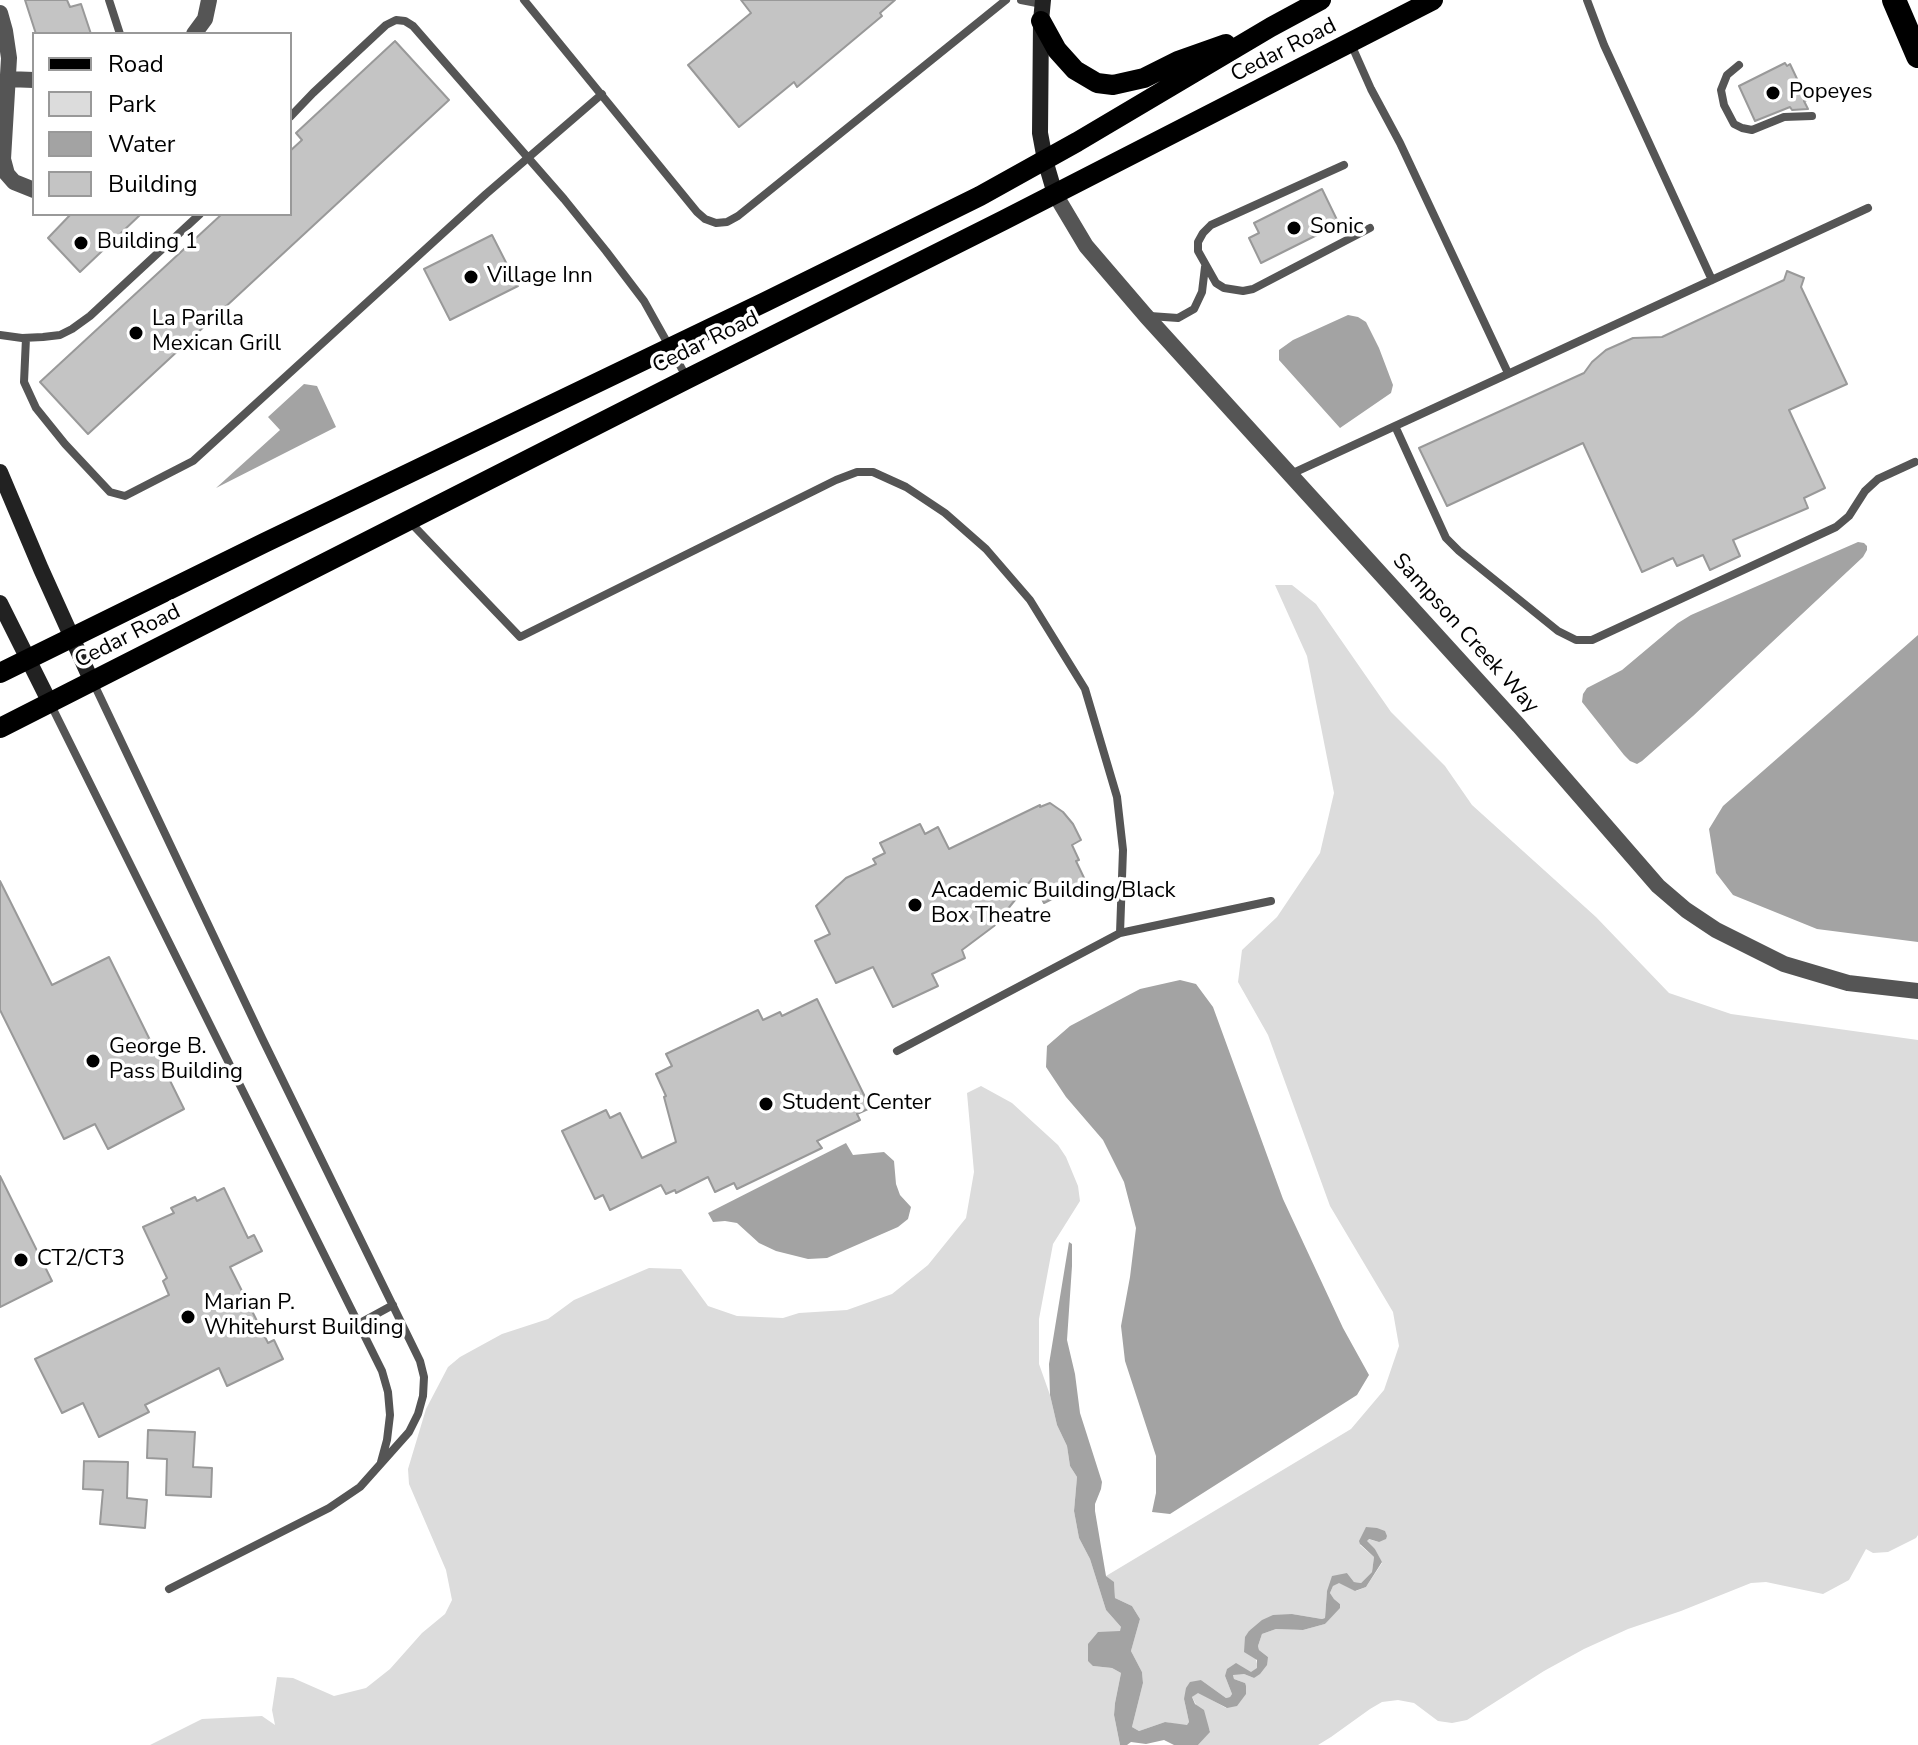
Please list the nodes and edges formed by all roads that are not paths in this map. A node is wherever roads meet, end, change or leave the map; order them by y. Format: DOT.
graph roads {
  1 [pos="109,0"];
  2 [pos="209,0"];
  3 [pos="524,0"];
  4 [pos="1006,0"];
  5 [pos="1021,0"];
  6 [pos="1321,0"];
  7 [pos="1433,0"];
  8 [pos="1587,0"];
  9 [pos="1894,0"];
  10 [pos="1042,8"];
  11 [pos="0,13"];
  12 [pos="1271,27"];
  13 [pos="119,32"];
  14 [pos="195,32"];
  15 [pos="1350,44"];
  16 [pos="1918,56"];
  17 [pos="4,58"];
  18 [pos="1739,65"];
  19 [pos="32,81"];
  20 [pos="4,89"];
  21 [pos="602,94"];
  22 [pos="292,115"];
  23 [pos="1812,116"];
  24 [pos="528,158"];
  25 [pos="1045,160"];
  26 [pos="1344,165"];
  27 [pos="32,189"];
  28 [pos="1055,194"];
  29 [pos="1868,208"];
  30 [pos="198,216"];
  31 [pos="1370,228"];
  32 [pos="1206,267"];
  33 [pos="1712,280"];
  34 [pos="1146,316"];
  35 [pos="0,335"];
  36 [pos="26,338"];
  37 [pos="671,347"];
  38 [pos="1508,373"];
  39 [pos="687,379"];
  40 [pos="1395,426"];
  41 [pos="1915,462"];
  42 [pos="0,472"];
  43 [pos="1290,475"];
  44 [pos="409,522"];
  45 [pos="0,603"];
  46 [pos="71,637"];
  47 [pos="28,659"];
  48 [pos="0,673"];
  49 [pos="92,682"];
  50 [pos="50,703"];
  51 [pos="0,728"];
  52 [pos="1271,901"];
  53 [pos="1120,933"];
  54 [pos="1918,991"];
  55 [pos="897,1051"];
  56 [pos="393,1305"];
  57 [pos="360,1323"];
  58 [pos="380,1466"];
  59 [pos="169,1589"];
  1 -- 13 [label="lane"];
  2 -- 14 [label="street"];
  3 -- 21 [label="lane"];
  4 -- 21 [label="lane"];
  5 -- 10 [label="lane"];
  6 -- 12 [label="main road, Cedar Road"];
  7 -- 15 [label="main road, Cedar Road"];
  8 -- 33 [label="lane"];
  9 -- 16 [label="highway"];
  10 -- 12 [label="main road"];
  10 -- 25 [label="street"];
  11 -- 17 [label="street"];
  12 -- 25 [label="main road, Cedar Road"];
  15 -- 28 [label="main road, Cedar Road"];
  15 -- 38 [label="lane"];
  17 -- 20 [label="street"];
  18 -- 23 [label="lane"];
  19 -- 20 [label="street"];
  20 -- 27 [label="street"];
  21 -- 24 [label="lane"];
  22 -- 24 [label="lane"];
  24 -- 36 [label="lane"];
  24 -- 37 [label="lane"];
  25 -- 28 [label="street"];
  25 -- 37 [label="main road, Cedar Road"];
  26 -- 32 [label="lane"];
  28 -- 34 [label="street, Sampson Creek Way"];
  28 -- 39 [label="main road, Cedar Road"];
  29 -- 33 [label="lane"];
  30 -- 36 [label="lane"];
  31 -- 32 [label="lane"];
  32 -- 34 [label="lane"];
  33 -- 38 [label="lane"];
  34 -- 43 [label="street, Sampson Creek Way"];
  35 -- 36 [label="lane"];
  37 -- 39 [label="lane"];
  37 -- 46 [label="main road, Cedar Road"];
  38 -- 40 [label="lane"];
  39 -- 44 [label="main road, Cedar Road"];
  40 -- 41 [label="lane"];
  40 -- 43 [label="lane"];
  42 -- 46 [label="street"];
  43 -- 54 [label="street, Sampson Creek Way"];
  44 -- 49 [label="main road, Cedar Road"];
  44 -- 53 [label="lane"];
  45 -- 47 [label="street"];
  46 -- 47 [label="main road, Cedar Road"];
  46 -- 49 [label="street"];
  47 -- 48 [label="main road, Cedar Road"];
  47 -- 50 [label="street"];
  49 -- 50 [label="main road, Cedar Road"];
  49 -- 56 [label="lane"];
  50 -- 51 [label="main road, Cedar Road"];
  50 -- 57 [label="lane"];
  52 -- 53 [label="lane"];
  53 -- 55 [label="lane"];
  56 -- 57 [label="lane"];
  56 -- 58 [label="lane"];
  57 -- 58 [label="lane"];
  58 -- 59 [label="lane"];
}
